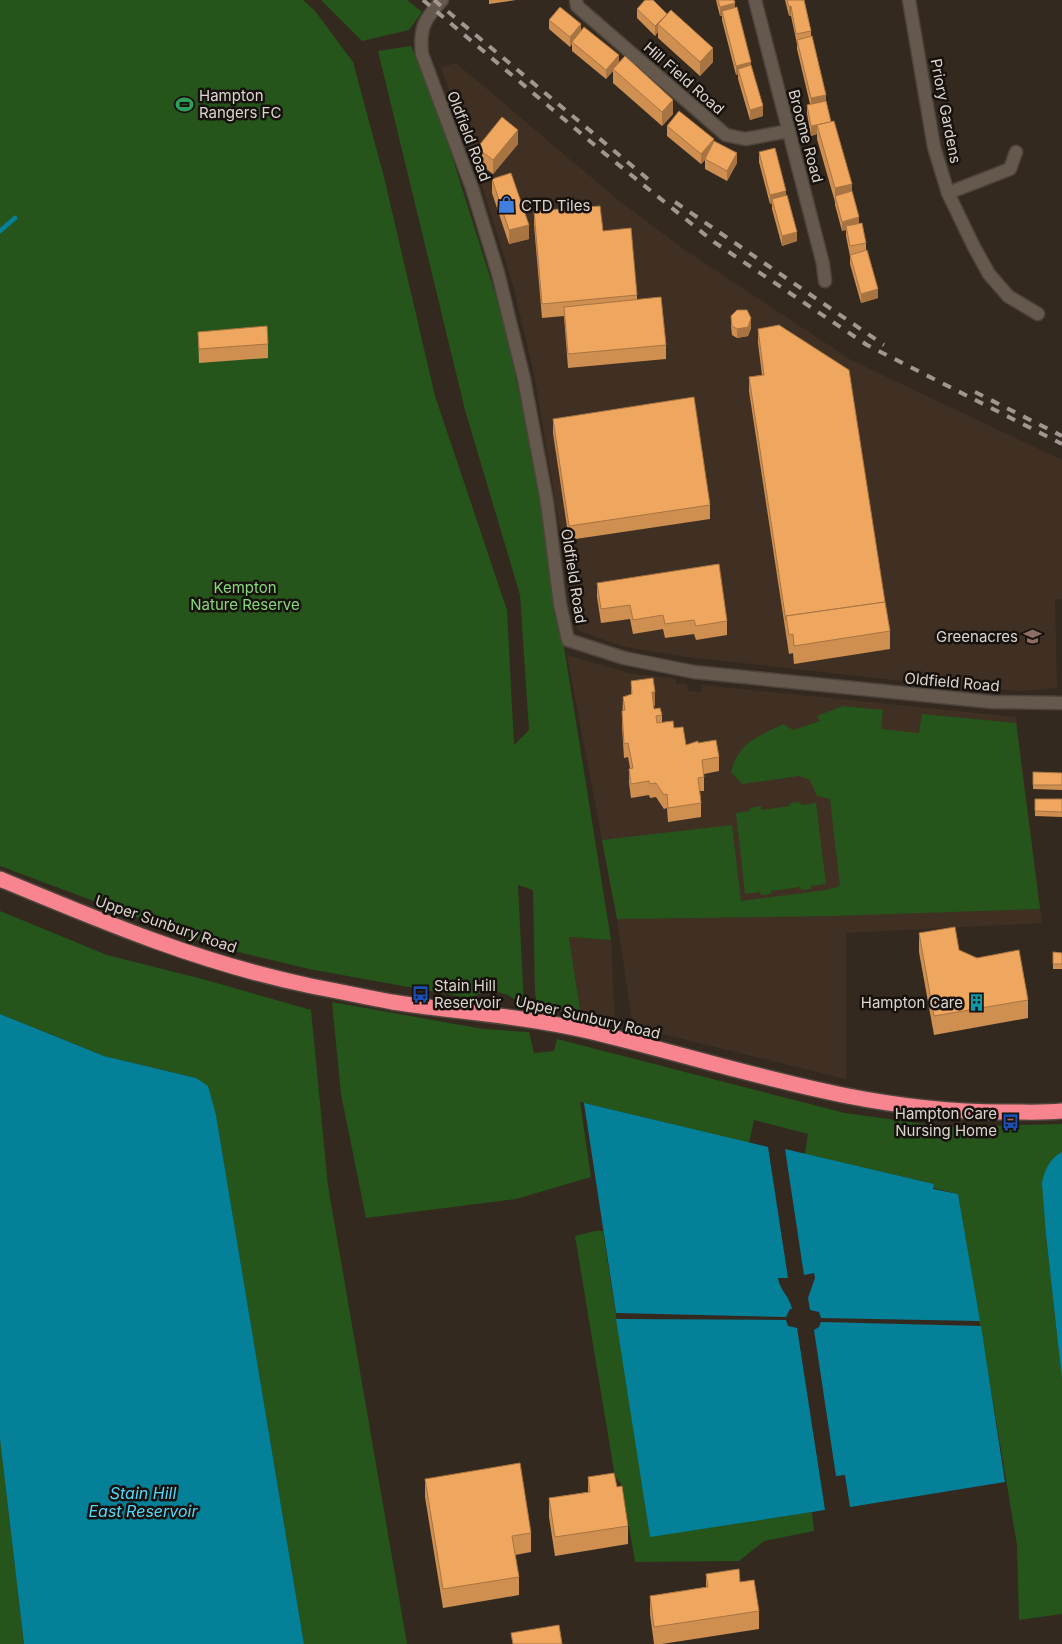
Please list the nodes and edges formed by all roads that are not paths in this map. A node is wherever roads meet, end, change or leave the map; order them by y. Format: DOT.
graph roads {
  1 [pos="442,0"];
  2 [pos="576,0"];
  3 [pos="755,0"];
  4 [pos="909,0"];
  5 [pos="789,131"];
  6 [pos="1016,152"];
  7 [pos="948,193"];
  8 [pos="824,281"];
  9 [pos="1038,314"];
  10 [pos="1062,703"];
  11 [pos="0,879"];
  12 [pos="1062,1111"];
  1 -- 10 [label="street, Oldfield Road"];
  2 -- 5 [label="street, Hill Field Road"];
  3 -- 5 [label="street, Broome Road"];
  4 -- 7 [label="street, Priory Gardens"];
  5 -- 8 [label="street, Broome Road"];
  6 -- 7 [label="street"];
  7 -- 9 [label="street, Priory Gardens"];
  11 -- 12 [label="highway, Upper Sunbury Road"];
}
